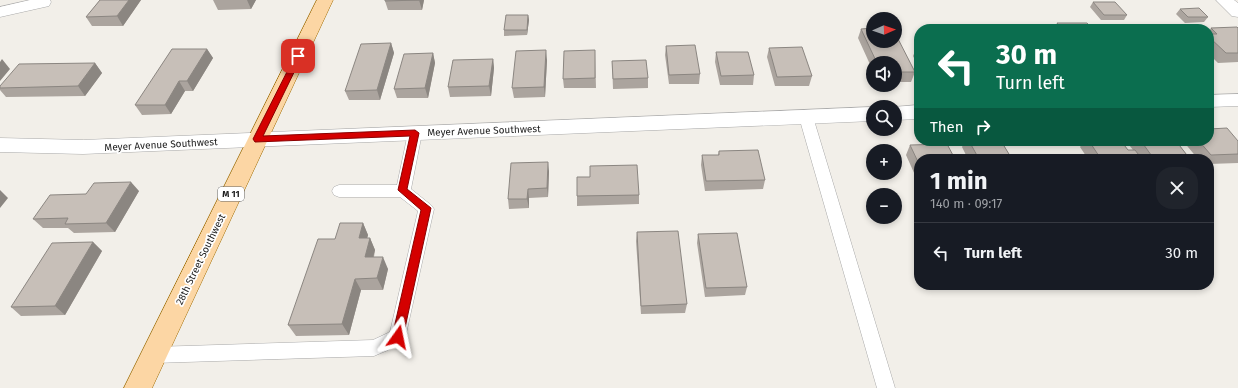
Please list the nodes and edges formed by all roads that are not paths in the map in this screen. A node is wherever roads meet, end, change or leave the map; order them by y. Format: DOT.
graph roads {
  1 [pos="325,0"];
  2 [pos="1224,0"];
  3 [pos="43,2"];
  4 [pos="0,12"];
  5 [pos="1238,12"];
  6 [pos="1238,100"];
  7 [pos="1214,101"];
  8 [pos="914,112"];
  9 [pos="902,113"];
  10 [pos="866,114"];
  11 [pos="806,117"];
  12 [pos="415,133"];
  13 [pos="258,139"];
  14 [pos="0,145"];
  15 [pos="403,190"];
  16 [pos="339,192"];
  17 [pos="154,355"];
  18 [pos="138,388"];
  19 [pos="886,388"];
  1 -- 13 [label="main road, 28th Street Southwest / M 11"];
  2 -- 5 [label="street"];
  3 -- 4 [label="street"];
  6 -- 7 [label="street"];
  8 -- 9 [label="street"];
  10 -- 11 [label="street, Meyer Avenue Southwest"];
  11 -- 12 [label="street, Meyer Avenue Southwest"];
  11 -- 19 [label="lane"];
  12 -- 13 [label="street, Meyer Avenue Southwest"];
  12 -- 15 [label="lane"];
  13 -- 14 [label="street, Meyer Avenue Southwest"];
  13 -- 17 [label="main road, 28th Street Southwest / M 11"];
  15 -- 16 [label="lane"];
  15 -- 17 [label="lane"];
  17 -- 18 [label="main road, 28th Street Southwest / M 11"];
}
